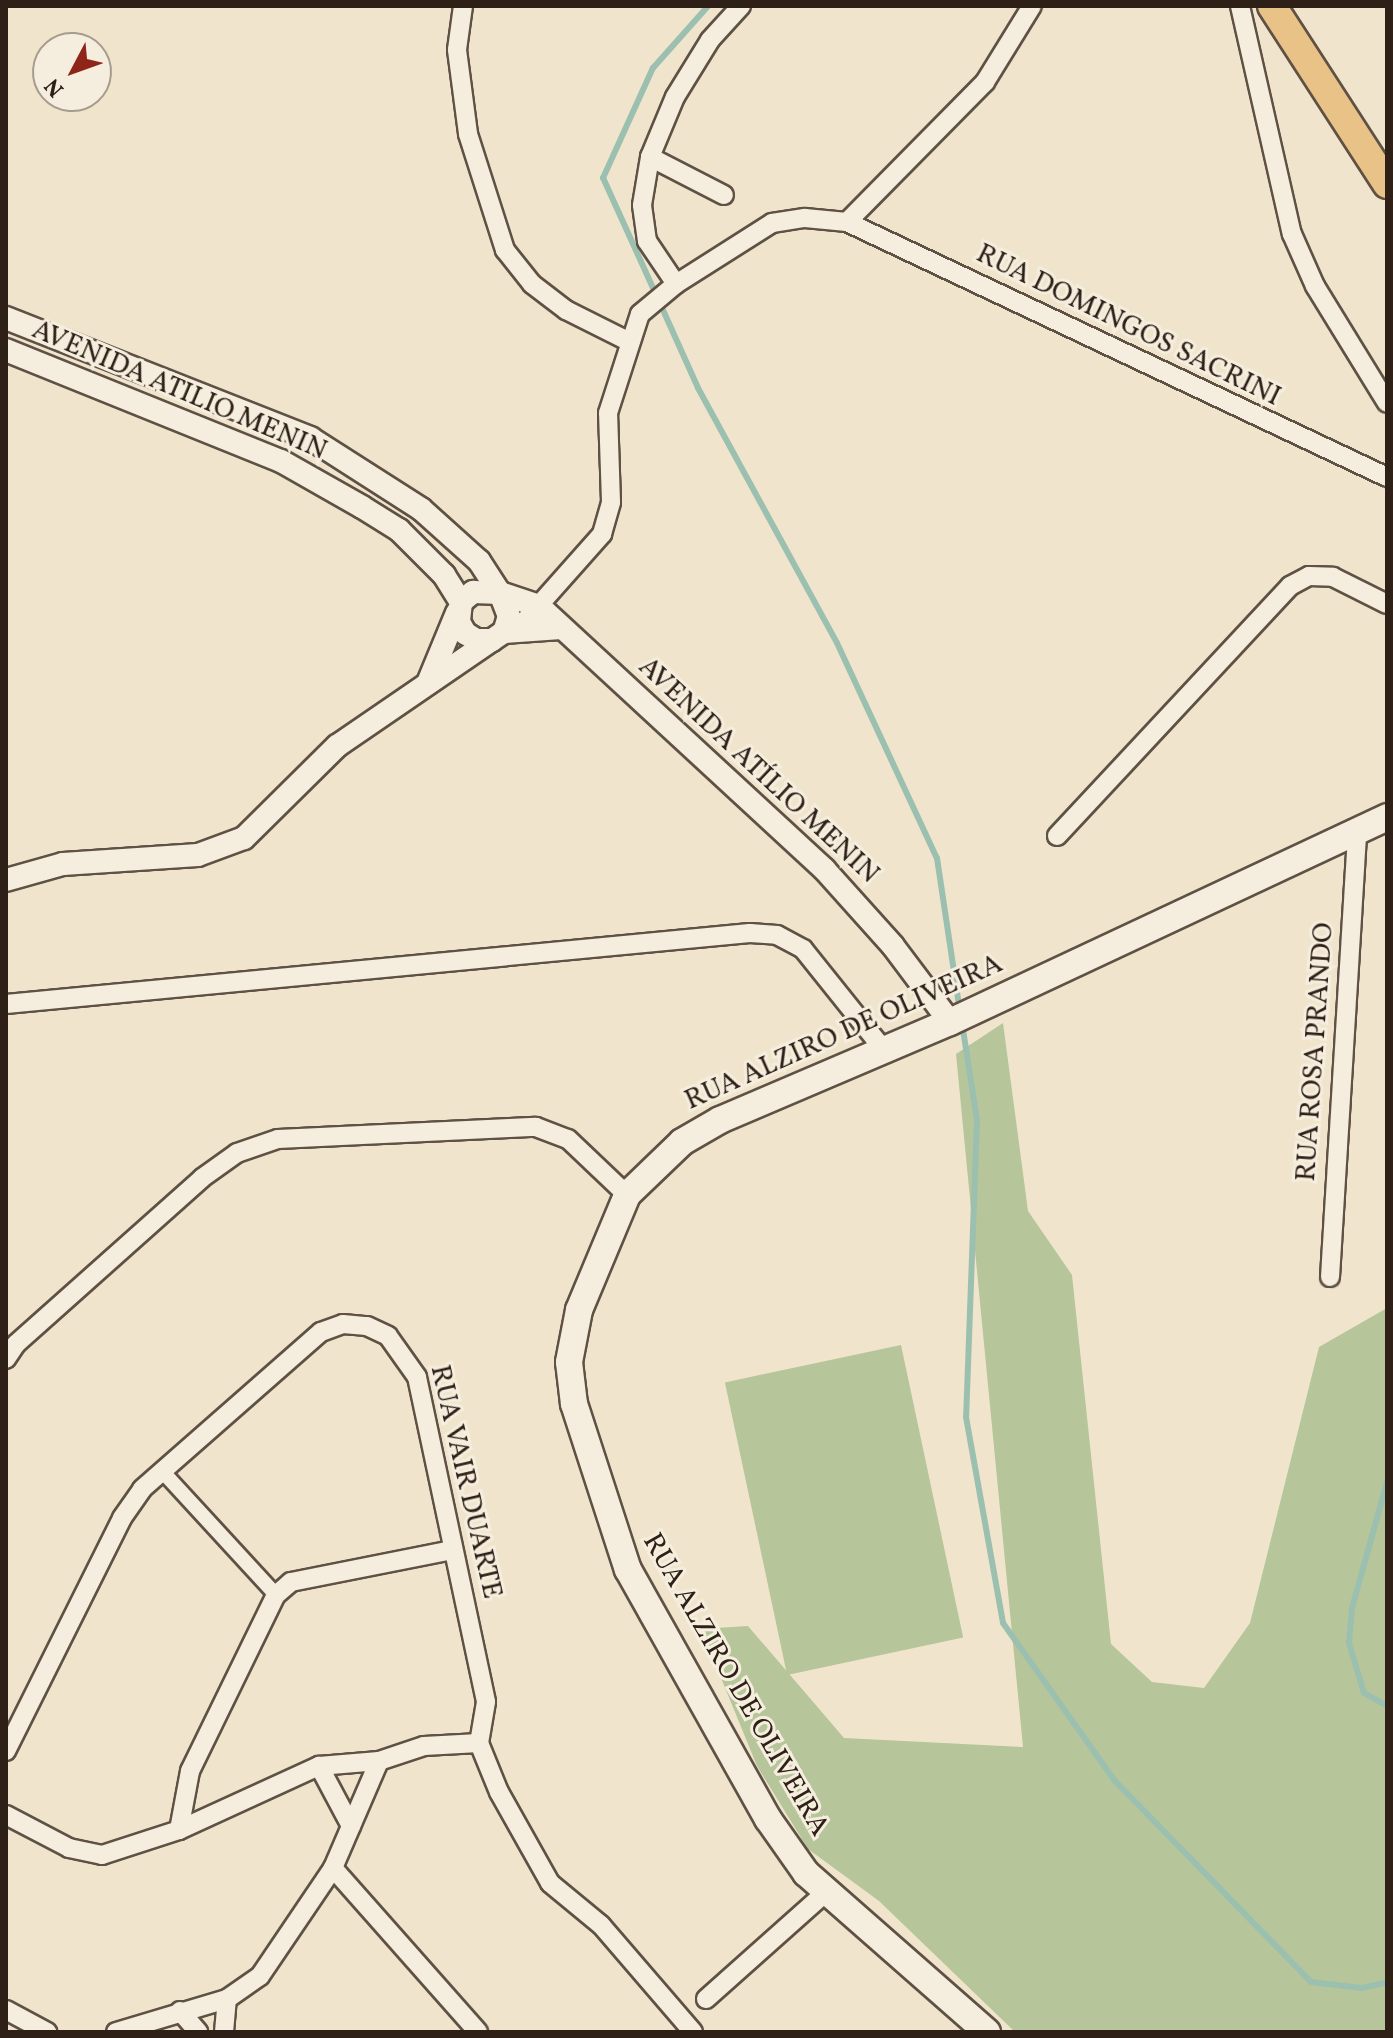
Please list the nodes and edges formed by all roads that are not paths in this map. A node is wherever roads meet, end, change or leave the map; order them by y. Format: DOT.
graph roads {
  1 [pos="463,6"];
  2 [pos="741,6"];
  3 [pos="1032,6"];
  4 [pos="1240,6"];
  5 [pos="1272,6"];
  6 [pos="1292,6"];
  7 [pos="1319,79"];
  8 [pos="650,157"];
  9 [pos="1387,184"];
  10 [pos="724,195"];
  11 [pos="847,222"];
  12 [pos="676,284"];
  13 [pos="6,318"];
  14 [pos="630,342"];
  15 [pos="6,350"];
  16 [pos="1387,403"];
  17 [pos="1387,477"];
  18 [pos="500,593"];
  19 [pos="1387,604"];
  20 [pos="539,606"];
  21 [pos="459,608"];
  22 [pos="561,628"];
  23 [pos="504,635"];
  24 [pos="425,687"];
  25 [pos="1387,817"];
  26 [pos="1357,831"];
  27 [pos="1057,836"];
  28 [pos="6,880"];
  29 [pos="6,1004"];
  30 [pos="959,1017"];
  31 [pos="883,1049"];
  32 [pos="627,1195"];
  33 [pos="1330,1277"];
  34 [pos="6,1359"];
  35 [pos="162,1471"];
  36 [pos="453,1550"];
  37 [pos="276,1595"];
  38 [pos="479,1743"];
  39 [pos="6,1751"];
  40 [pos="379,1761"];
  41 [pos="319,1766"];
  42 [pos="6,1815"];
  43 [pos="351,1826"];
  44 [pos="179,1830"];
  45 [pos="333,1868"];
  46 [pos="825,1893"];
  47 [pos="227,1999"];
  48 [pos="706,1999"];
  49 [pos="6,2010"];
  50 [pos="180,2011"];
  51 [pos="47,2032"];
  52 [pos="116,2032"];
  53 [pos="198,2032"];
  54 [pos="224,2032"];
  55 [pos="478,2032"];
  56 [pos="693,2032"];
  57 [pos="987,2032"];
  1 -- 14 [label="street"];
  2 -- 8 [label="street"];
  3 -- 11 [label="street"];
  4 -- 16 [label="street"];
  5 -- 7 [label="main road"];
  6 -- 7 [label="main road"];
  7 -- 9 [label="main road"];
  8 -- 10 [label="street"];
  8 -- 12 [label="street"];
  11 -- 12 [label="street, RUA DOMINGOS SACRINI"];
  11 -- 17 [label="street, RUA DOMINGOS SACRINI"];
  12 -- 14 [label="street, RUA DOMINGOS SACRINI"];
  13 -- 18 [label="street, AVENIDA ATILIO MENIN"];
  14 -- 20 [label="street, RUA DOMINGOS SACRINI"];
  15 -- 21 [label="street, AVENIDA ATILIO MENIN"];
  18 -- 20 [label="street, AVENIDA ATÍLIO MENIN"];
  18 -- 21 [label="street"];
  18 -- 23 [label="street"];
  19 -- 27 [label="street"];
  20 -- 22 [label="street, AVENIDA ATÍLIO MENIN"];
  20 -- 23 [label="street, RUA DOMINGOS SACRINI"];
  21 -- 23 [label="street, AVENIDA ATILIO MENIN"];
  21 -- 24 [label="street"];
  22 -- 23 [label="street"];
  22 -- 30 [label="street, AVENIDA ATÍLIO MENIN"];
  23 -- 24 [label="street"];
  24 -- 28 [label="street"];
  25 -- 26 [label="main road, RUA ALZIRO DE OLIVEIRA"];
  26 -- 30 [label="main road, RUA ALZIRO DE OLIVEIRA"];
  26 -- 33 [label="street, RUA ROSA PRANDO"];
  29 -- 31 [label="street"];
  30 -- 31 [label="main road, RUA ALZIRO DE OLIVEIRA"];
  31 -- 32 [label="main road, RUA ALZIRO DE OLIVEIRA"];
  32 -- 34 [label="street"];
  32 -- 46 [label="main road, RUA ALZIRO DE OLIVEIRA"];
  35 -- 36 [label="street, RUA VAIR DUARTE"];
  35 -- 37 [label="street"];
  35 -- 39 [label="street, RUA VAIR DUARTE"];
  36 -- 37 [label="street"];
  36 -- 38 [label="street, RUA VAIR DUARTE"];
  37 -- 44 [label="street"];
  38 -- 40 [label="street"];
  38 -- 56 [label="street"];
  40 -- 41 [label="street"];
  40 -- 43 [label="street"];
  41 -- 43 [label="street"];
  41 -- 44 [label="street"];
  42 -- 44 [label="street"];
  43 -- 45 [label="street"];
  45 -- 47 [label="street"];
  45 -- 55 [label="street"];
  46 -- 48 [label="street"];
  46 -- 57 [label="main road, RUA ALZIRO DE OLIVEIRA"];
  47 -- 50 [label="street"];
  47 -- 54 [label="street"];
  49 -- 51 [label="street"];
  50 -- 52 [label="street"];
  50 -- 53 [label="street"];
}
